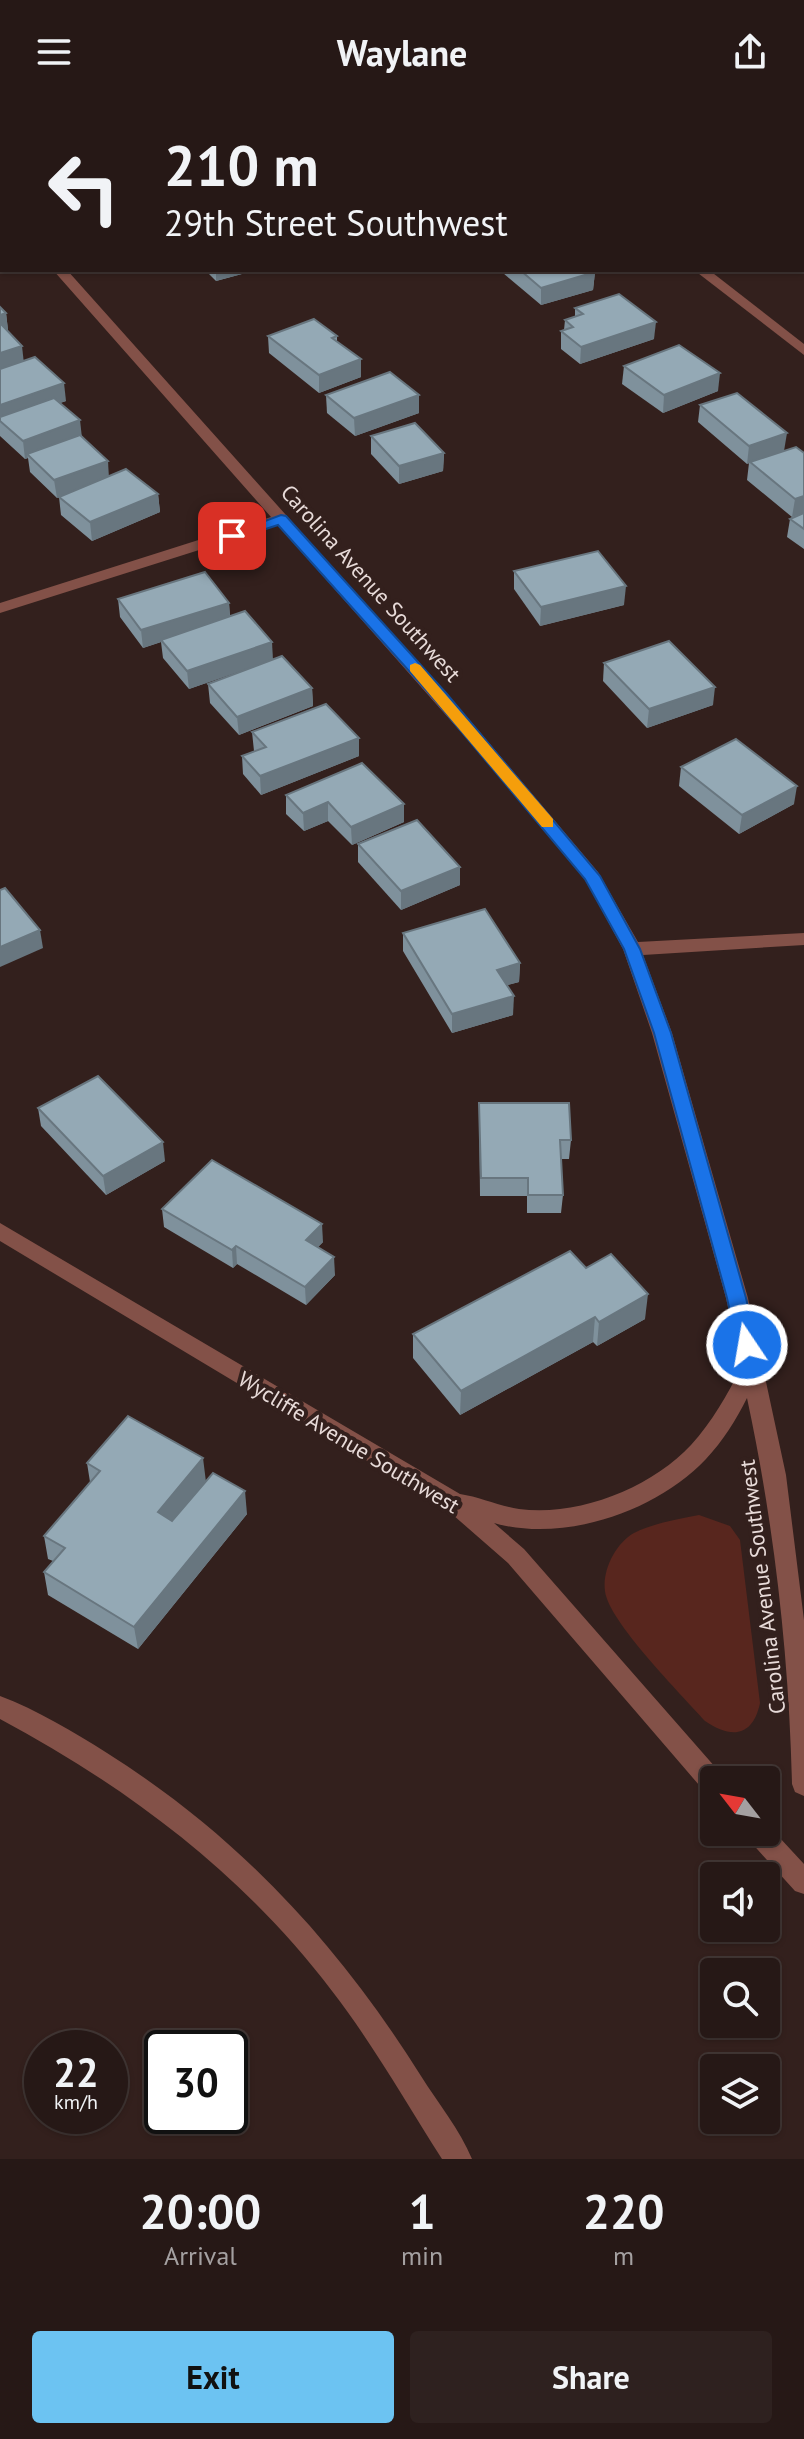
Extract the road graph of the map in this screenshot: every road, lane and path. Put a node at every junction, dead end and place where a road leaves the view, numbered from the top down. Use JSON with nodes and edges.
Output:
{"nodes":[{"id":1,"x":62,"y":272,"type":"edge"},
{"id":2,"x":704,"y":272,"type":"edge"},
{"id":3,"x":804,"y":351,"type":"edge"},
{"id":4,"x":281,"y":519,"type":"junction"},
{"id":5,"x":0,"y":608,"type":"edge"},
{"id":6,"x":804,"y":939,"type":"edge"},
{"id":7,"x":632,"y":949,"type":"junction"},
{"id":8,"x":0,"y":1231,"type":"edge"},
{"id":9,"x":752,"y":1368,"type":"junction"},
{"id":10,"x":453,"y":1501,"type":"junction"},
{"id":11,"x":0,"y":1707,"type":"edge"},
{"id":12,"x":700,"y":1768,"type":"edge"},
{"id":13,"x":804,"y":1784,"type":"edge"},
{"id":14,"x":771,"y":1846,"type":"edge"},
{"id":15,"x":804,"y":1882,"type":"edge"},
{"id":16,"x":458,"y":2159,"type":"edge"}],
"edges":[{"from":1,"to":4,"type":"street","name":"Carolina Avenue Southwest"},
{"from":2,"to":3,"type":"street"},
{"from":4,"to":5,"type":"street"},
{"from":4,"to":7,"type":"street","name":"Carolina Avenue Southwest"},
{"from":6,"to":7,"type":"street"},
{"from":7,"to":9,"type":"street","name":"Carolina Avenue Southwest"},
{"from":8,"to":10,"type":"street","name":"Wycliffe Avenue Southwest"},
{"from":9,"to":10,"type":"street"},
{"from":9,"to":13,"type":"street","name":"Carolina Avenue Southwest"},
{"from":10,"to":12,"type":"street","name":"Wycliffe Avenue Southwest"},
{"from":11,"to":16,"type":"street"},
{"from":14,"to":15,"type":"street"}]}
